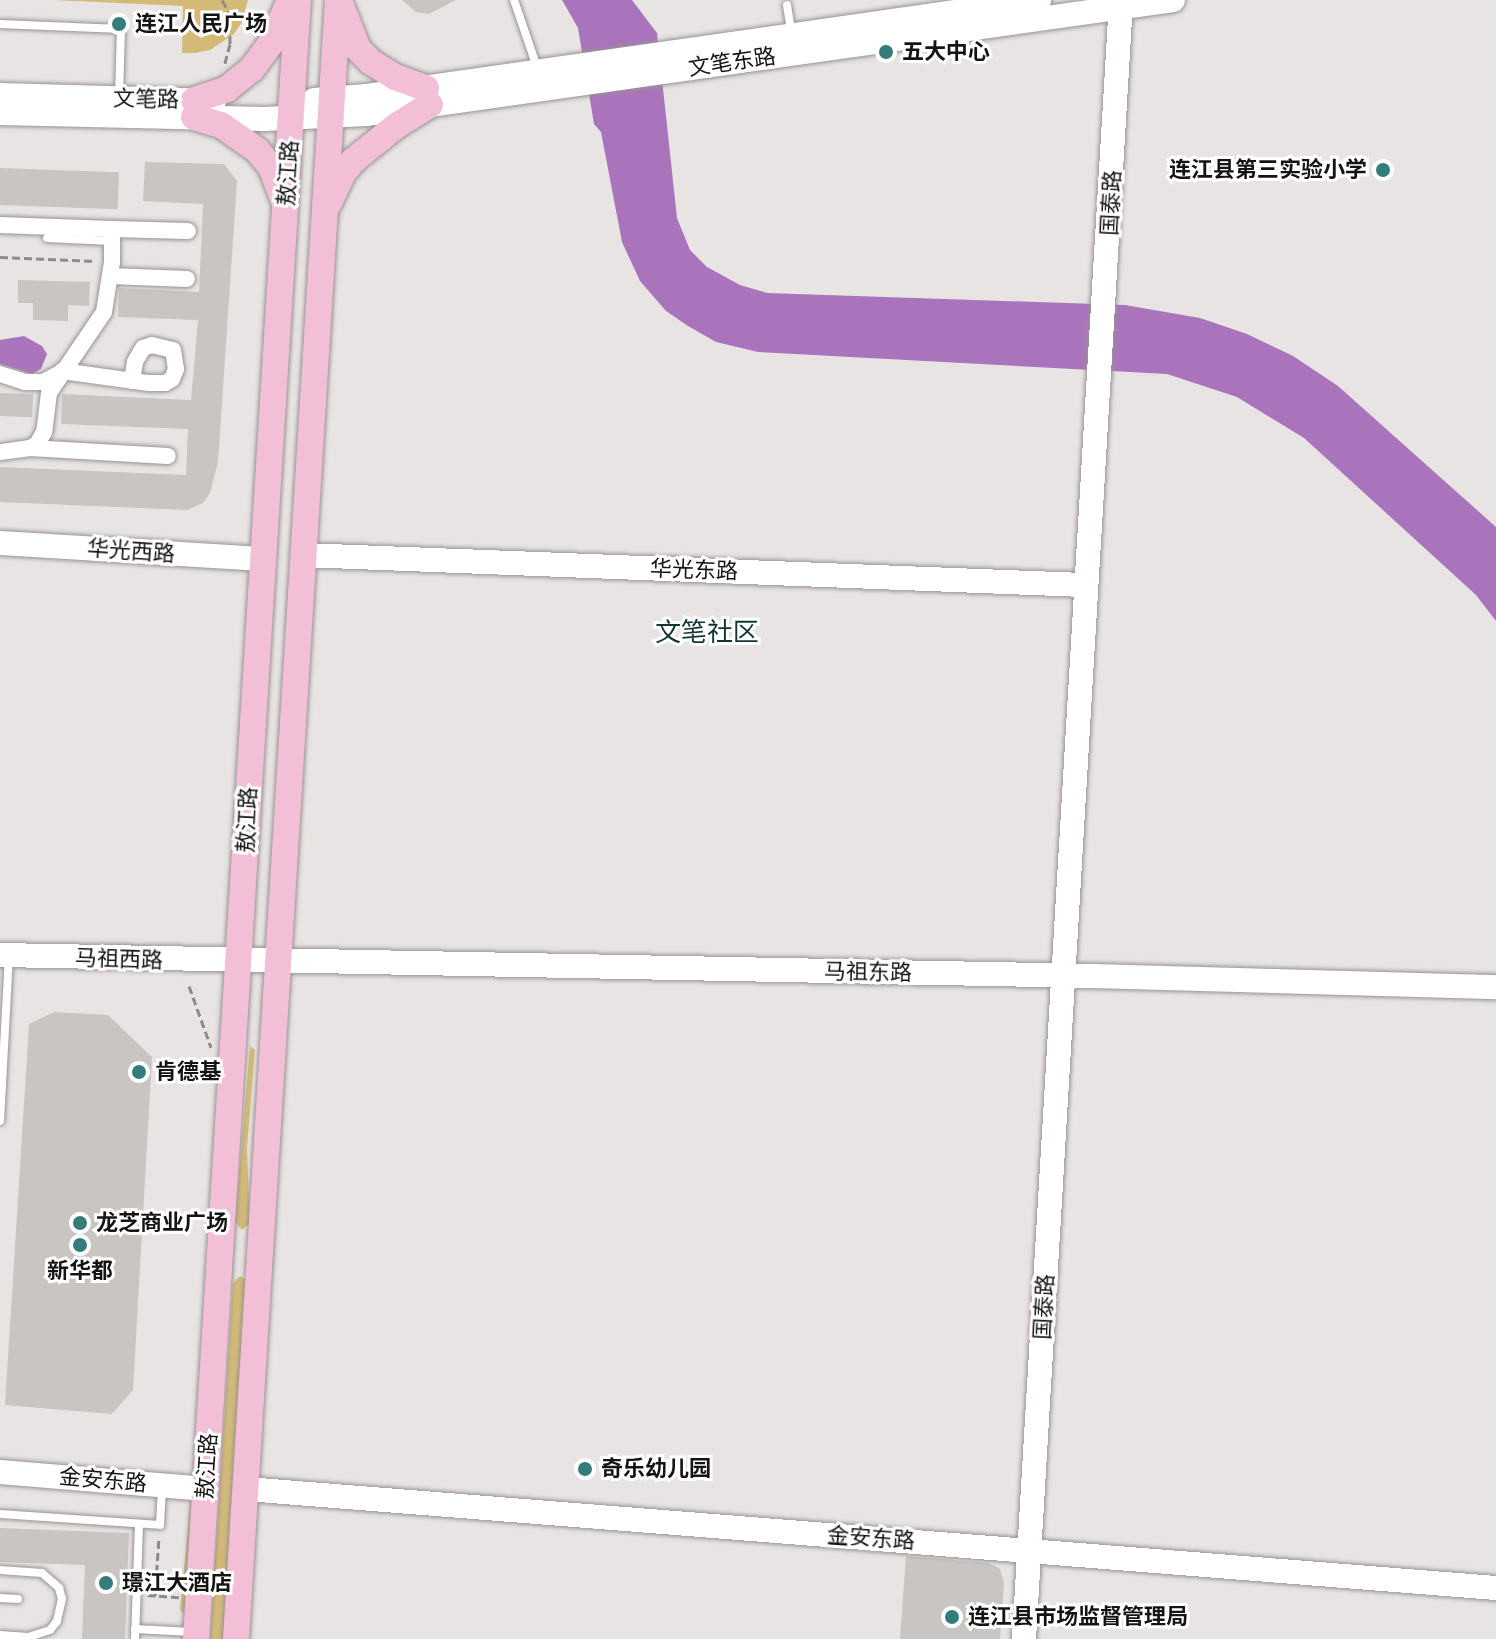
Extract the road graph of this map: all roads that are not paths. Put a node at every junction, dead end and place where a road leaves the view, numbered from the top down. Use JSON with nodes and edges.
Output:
{"nodes":[{"id":1,"x":290,"y":0,"type":"edge"},
{"id":2,"x":298,"y":0,"type":"edge"},
{"id":3,"x":340,"y":0,"type":"edge"},
{"id":4,"x":514,"y":0,"type":"edge"},
{"id":5,"x":1039,"y":0,"type":"edge"},
{"id":6,"x":1173,"y":0,"type":"edge"},
{"id":7,"x":1121,"y":4,"type":"edge"},
{"id":8,"x":787,"y":5,"type":"dead end"},
{"id":9,"x":0,"y":24,"type":"edge"},
{"id":10,"x":792,"y":36,"type":"junction"},
{"id":11,"x":663,"y":63,"type":"junction"},
{"id":12,"x":539,"y":72,"type":"junction"},
{"id":13,"x":584,"y":74,"type":"junction"},
{"id":14,"x":0,"y":95,"type":"edge"},
{"id":15,"x":428,"y":96,"type":"junction"},
{"id":16,"x":119,"y":98,"type":"junction"},
{"id":17,"x":331,"y":108,"type":"junction"},
{"id":18,"x":194,"y":109,"type":"junction"},
{"id":19,"x":291,"y":110,"type":"junction"},
{"id":20,"x":0,"y":113,"type":"edge"},
{"id":21,"x":285,"y":216,"type":"junction"},
{"id":22,"x":323,"y":222,"type":"junction"},
{"id":23,"x":0,"y":225,"type":"edge"},
{"id":24,"x":188,"y":231,"type":"dead end"},
{"id":25,"x":112,"y":235,"type":"junction"},
{"id":26,"x":47,"y":238,"type":"dead end"},
{"id":27,"x":111,"y":269,"type":"junction"},
{"id":28,"x":187,"y":279,"type":"dead end"},
{"id":29,"x":61,"y":372,"type":"junction"},
{"id":30,"x":0,"y":374,"type":"edge"},
{"id":31,"x":132,"y":381,"type":"dead end"},
{"id":32,"x":30,"y":448,"type":"junction"},
{"id":33,"x":0,"y":452,"type":"edge"},
{"id":34,"x":168,"y":456,"type":"dead end"},
{"id":35,"x":0,"y":543,"type":"edge"},
{"id":36,"x":303,"y":555,"type":"junction"},
{"id":37,"x":263,"y":559,"type":"junction"},
{"id":38,"x":1085,"y":585,"type":"junction"},
{"id":39,"x":4,"y":956,"type":"edge"},
{"id":40,"x":239,"y":961,"type":"junction"},
{"id":41,"x":276,"y":962,"type":"junction"},
{"id":42,"x":1063,"y":976,"type":"junction"},
{"id":43,"x":1496,"y":987,"type":"edge"},
{"id":44,"x":0,"y":1121,"type":"edge"},
{"id":45,"x":0,"y":1472,"type":"edge"},
{"id":46,"x":162,"y":1485,"type":"junction"},
{"id":47,"x":206,"y":1489,"type":"junction"},
{"id":48,"x":246,"y":1489,"type":"junction"},
{"id":49,"x":0,"y":1514,"type":"edge"},
{"id":50,"x":139,"y":1524,"type":"junction"},
{"id":51,"x":1030,"y":1551,"type":"junction"},
{"id":52,"x":0,"y":1570,"type":"edge"},
{"id":53,"x":1496,"y":1588,"type":"edge"},
{"id":54,"x":0,"y":1598,"type":"edge"},
{"id":55,"x":18,"y":1599,"type":"dead end"},
{"id":56,"x":135,"y":1629,"type":"junction"},
{"id":57,"x":0,"y":1635,"type":"edge"},
{"id":58,"x":196,"y":1636,"type":"edge"},
{"id":59,"x":135,"y":1639,"type":"edge"},
{"id":60,"x":236,"y":1639,"type":"edge"},
{"id":61,"x":1024,"y":1639,"type":"edge"}],
"edges":[{"from":1,"to":18,"type":"main road"},
{"from":2,"to":19,"type":"main road","name":"敖江路"},
{"from":3,"to":15,"type":"main road"},
{"from":3,"to":17,"type":"main road","name":"敖江路"},
{"from":4,"to":12,"type":"lane"},
{"from":5,"to":10,"type":"street","name":"文笔东路"},
{"from":6,"to":7,"type":"street","name":"文笔东路"},
{"from":7,"to":11,"type":"street","name":"文笔东路"},
{"from":7,"to":38,"type":"street","name":"国泰路"},
{"from":8,"to":10,"type":"lane"},
{"from":9,"to":16,"type":"lane"},
{"from":10,"to":11,"type":"street","name":"文笔东路"},
{"from":11,"to":13,"type":"street","name":"文笔东路"},
{"from":12,"to":13,"type":"street","name":"文笔东路"},
{"from":12,"to":15,"type":"street","name":"文笔东路"},
{"from":13,"to":15,"type":"street","name":"文笔东路"},
{"from":14,"to":16,"type":"street","name":"文笔路"},
{"from":15,"to":17,"type":"street","name":"文笔东路"},
{"from":15,"to":22,"type":"main road"},
{"from":16,"to":18,"type":"street","name":"文笔路"},
{"from":17,"to":19,"type":"street","name":"文笔东路"},
{"from":17,"to":22,"type":"main road","name":"敖江路"},
{"from":18,"to":19,"type":"street","name":"文笔路"},
{"from":18,"to":20,"type":"street","name":"文笔路"},
{"from":18,"to":21,"type":"main road"},
{"from":19,"to":21,"type":"main road","name":"敖江路"},
{"from":21,"to":37,"type":"main road","name":"敖江路"},
{"from":22,"to":36,"type":"main road","name":"敖江路"},
{"from":23,"to":25,"type":"street"},
{"from":24,"to":25,"type":"street"},
{"from":25,"to":26,"type":"lane"},
{"from":25,"to":27,"type":"street"},
{"from":27,"to":28,"type":"street"},
{"from":27,"to":29,"type":"street"},
{"from":29,"to":30,"type":"street"},
{"from":29,"to":31,"type":"street"},
{"from":29,"to":32,"type":"street"},
{"from":32,"to":33,"type":"street"},
{"from":32,"to":34,"type":"street"},
{"from":35,"to":37,"type":"street","name":"华光西路"},
{"from":36,"to":38,"type":"street","name":"华光东路"},
{"from":36,"to":41,"type":"main road","name":"敖江路"},
{"from":37,"to":40,"type":"main road","name":"敖江路"},
{"from":38,"to":42,"type":"street","name":"国泰路"},
{"from":39,"to":40,"type":"street","name":"马祖西路"},
{"from":39,"to":44,"type":"lane"},
{"from":40,"to":41,"type":"street","name":"马祖东路"},
{"from":40,"to":47,"type":"main road","name":"敖江路"},
{"from":41,"to":42,"type":"street","name":"马祖东路"},
{"from":41,"to":48,"type":"main road","name":"敖江路"},
{"from":42,"to":43,"type":"street","name":"马祖东路"},
{"from":42,"to":51,"type":"street","name":"国泰路"},
{"from":45,"to":46,"type":"street","name":"金安东路"},
{"from":46,"to":47,"type":"street","name":"金安东路"},
{"from":46,"to":50,"type":"lane"},
{"from":47,"to":58,"type":"main road","name":"敖江路"},
{"from":48,"to":51,"type":"street","name":"金安东路"},
{"from":48,"to":60,"type":"main road","name":"敖江路"},
{"from":49,"to":50,"type":"lane"},
{"from":50,"to":56,"type":"lane"},
{"from":51,"to":53,"type":"street","name":"金安东路"},
{"from":51,"to":61,"type":"street","name":"国泰路"},
{"from":52,"to":57,"type":"lane"},
{"from":54,"to":55,"type":"lane"},
{"from":56,"to":58,"type":"lane"},
{"from":56,"to":59,"type":"lane"}]}
